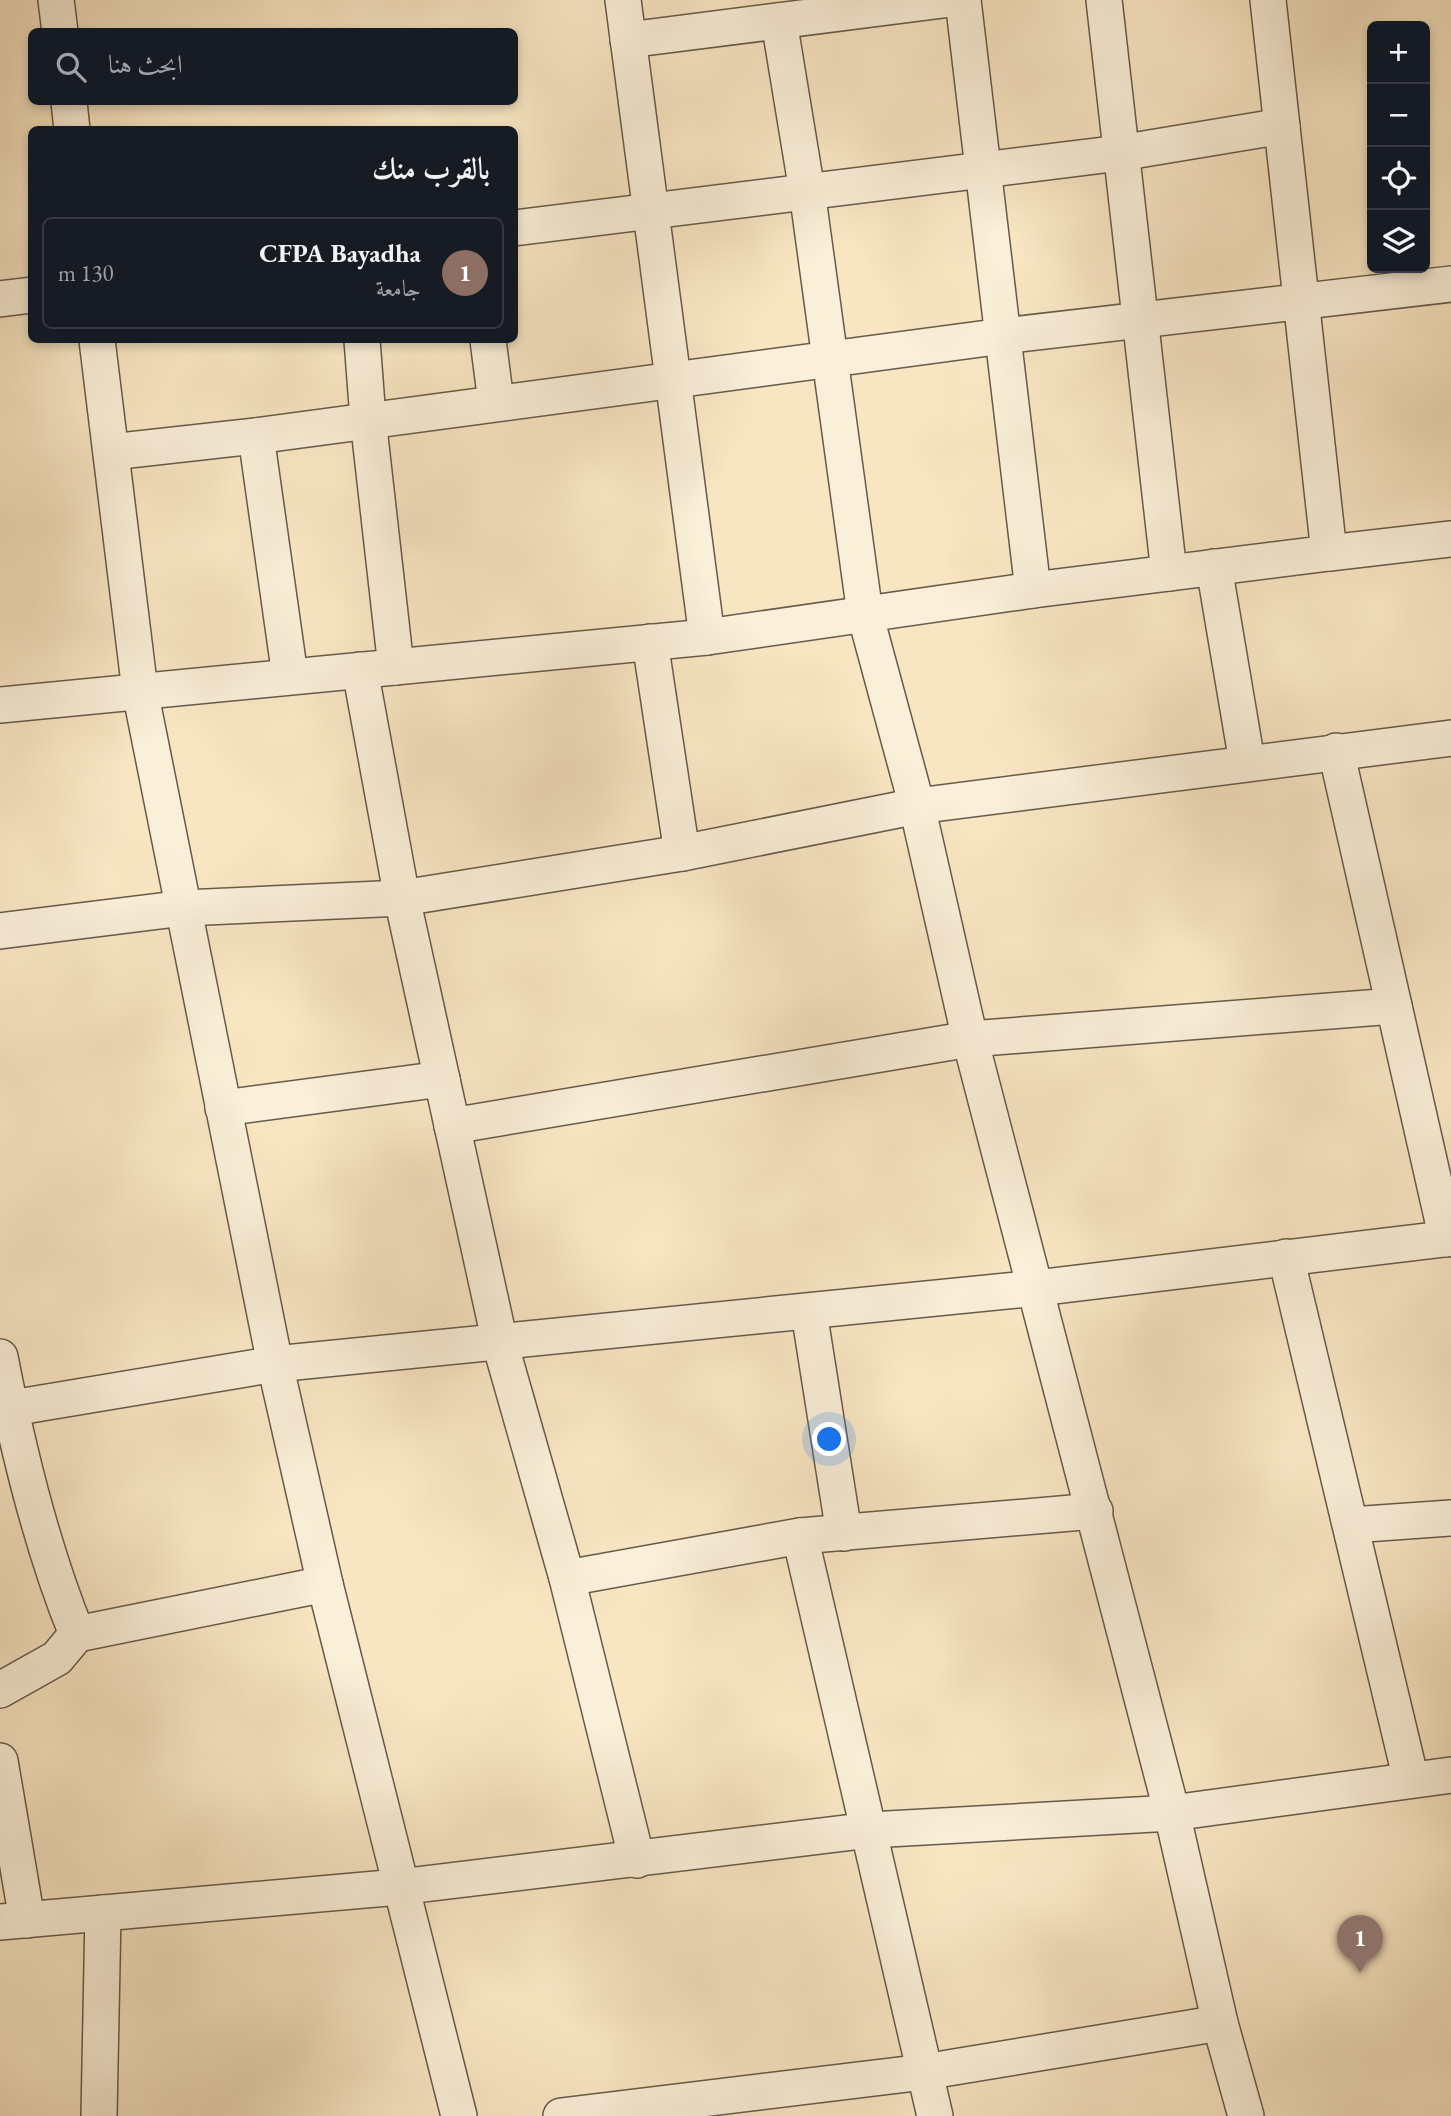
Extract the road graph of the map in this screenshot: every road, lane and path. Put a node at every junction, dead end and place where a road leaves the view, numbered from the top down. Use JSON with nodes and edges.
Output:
{"nodes":[{"id":1,"x":56,"y":0,"type":"edge"},
{"id":2,"x":623,"y":0,"type":"edge"},
{"id":3,"x":943,"y":0,"type":"edge"},
{"id":4,"x":963,"y":0,"type":"edge"},
{"id":5,"x":1104,"y":0,"type":"edge"},
{"id":6,"x":1268,"y":0,"type":"edge"},
{"id":7,"x":779,"y":21,"type":"junction"},
{"id":8,"x":60,"y":28,"type":"edge"},
{"id":9,"x":628,"y":40,"type":"junction"},
{"id":10,"x":69,"y":105,"type":"edge"},
{"id":11,"x":72,"y":126,"type":"edge"},
{"id":12,"x":1282,"y":126,"type":"junction"},
{"id":13,"x":1120,"y":153,"type":"junction"},
{"id":14,"x":983,"y":169,"type":"junction"},
{"id":15,"x":807,"y":191,"type":"junction"},
{"id":16,"x":650,"y":209,"type":"junction"},
{"id":17,"x":518,"y":227,"type":"edge"},
{"id":18,"x":1451,"y":284,"type":"edge"},
{"id":19,"x":28,"y":296,"type":"edge"},
{"id":20,"x":0,"y":299,"type":"edge"},
{"id":21,"x":1302,"y":304,"type":"junction"},
{"id":22,"x":1139,"y":322,"type":"junction"},
{"id":23,"x":1003,"y":336,"type":"junction"},
{"id":24,"x":97,"y":343,"type":"edge"},
{"id":25,"x":362,"y":343,"type":"edge"},
{"id":26,"x":488,"y":343,"type":"edge"},
{"id":27,"x":830,"y":359,"type":"junction"},
{"id":28,"x":673,"y":379,"type":"junction"},
{"id":29,"x":496,"y":402,"type":"junction"},
{"id":30,"x":368,"y":419,"type":"junction"},
{"id":31,"x":256,"y":436,"type":"junction"},
{"id":32,"x":111,"y":452,"type":"junction"},
{"id":33,"x":1451,"y":539,"type":"edge"},
{"id":34,"x":1329,"y":552,"type":"junction"},
{"id":35,"x":1214,"y":567,"type":"junction"},
{"id":36,"x":1169,"y":573,"type":"junction"},
{"id":37,"x":1033,"y":590,"type":"junction"},
{"id":38,"x":865,"y":614,"type":"junction"},
{"id":39,"x":707,"y":637,"type":"junction"},
{"id":40,"x":650,"y":642,"type":"junction"},
{"id":41,"x":396,"y":667,"type":"junction"},
{"id":42,"x":360,"y":670,"type":"junction"},
{"id":43,"x":290,"y":677,"type":"junction"},
{"id":44,"x":140,"y":691,"type":"junction"},
{"id":45,"x":0,"y":705,"type":"edge"},
{"id":46,"x":1451,"y":737,"type":"edge"},
{"id":47,"x":1336,"y":751,"type":"junction"},
{"id":48,"x":1247,"y":762,"type":"junction"},
{"id":49,"x":917,"y":806,"type":"junction"},
{"id":50,"x":682,"y":853,"type":"junction"},
{"id":51,"x":402,"y":898,"type":"junction"},
{"id":52,"x":184,"y":908,"type":"junction"},
{"id":53,"x":0,"y":932,"type":"edge"},
{"id":54,"x":1394,"y":1006,"type":"junction"},
{"id":55,"x":970,"y":1039,"type":"junction"},
{"id":56,"x":442,"y":1079,"type":"junction"},
{"id":57,"x":223,"y":1108,"type":"junction"},
{"id":58,"x":452,"y":1126,"type":"junction"},
{"id":59,"x":1449,"y":1238,"type":"edge"},
{"id":60,"x":1286,"y":1257,"type":"junction"},
{"id":61,"x":1037,"y":1288,"type":"junction"},
{"id":62,"x":809,"y":1312,"type":"junction"},
{"id":63,"x":500,"y":1343,"type":"junction"},
{"id":64,"x":0,"y":1357,"type":"edge"},
{"id":65,"x":275,"y":1364,"type":"junction"},
{"id":66,"x":5,"y":1410,"type":"edge"},
{"id":67,"x":1095,"y":1511,"type":"junction"},
{"id":68,"x":1451,"y":1518,"type":"edge"},
{"id":69,"x":1351,"y":1525,"type":"junction"},
{"id":70,"x":844,"y":1533,"type":"junction"},
{"id":71,"x":800,"y":1536,"type":"junction"},
{"id":72,"x":567,"y":1578,"type":"junction"},
{"id":73,"x":325,"y":1584,"type":"junction"},
{"id":74,"x":77,"y":1634,"type":"junction"},
{"id":75,"x":0,"y":1690,"type":"edge"},
{"id":76,"x":0,"y":1760,"type":"edge"},
{"id":77,"x":1451,"y":1775,"type":"edge"},
{"id":78,"x":1410,"y":1780,"type":"junction"},
{"id":79,"x":1172,"y":1813,"type":"junction"},
{"id":80,"x":870,"y":1830,"type":"junction"},
{"id":81,"x":637,"y":1860,"type":"junction"},
{"id":82,"x":399,"y":1887,"type":"junction"},
{"id":83,"x":103,"y":1913,"type":"junction"},
{"id":84,"x":14,"y":1921,"type":"edge"},
{"id":85,"x":1220,"y":2023,"type":"junction"},
{"id":86,"x":924,"y":2072,"type":"junction"},
{"id":87,"x":99,"y":2116,"type":"edge"},
{"id":88,"x":459,"y":2116,"type":"edge"},
{"id":89,"x":561,"y":2116,"type":"edge"},
{"id":90,"x":935,"y":2116,"type":"edge"},
{"id":91,"x":1246,"y":2116,"type":"edge"}],
"edges":[{"from":1,"to":8,"type":"street"},
{"from":2,"to":9,"type":"street"},
{"from":3,"to":7,"type":"street"},
{"from":4,"to":14,"type":"street"},
{"from":5,"to":13,"type":"street"},
{"from":6,"to":12,"type":"street"},
{"from":7,"to":9,"type":"street"},
{"from":7,"to":15,"type":"street"},
{"from":9,"to":16,"type":"street"},
{"from":10,"to":11,"type":"street"},
{"from":12,"to":13,"type":"street"},
{"from":12,"to":21,"type":"street"},
{"from":13,"to":14,"type":"street"},
{"from":13,"to":22,"type":"street"},
{"from":14,"to":15,"type":"street"},
{"from":14,"to":23,"type":"street"},
{"from":15,"to":16,"type":"street"},
{"from":15,"to":27,"type":"street"},
{"from":16,"to":17,"type":"street"},
{"from":16,"to":28,"type":"street"},
{"from":18,"to":21,"type":"street"},
{"from":19,"to":20,"type":"street"},
{"from":21,"to":22,"type":"street"},
{"from":21,"to":34,"type":"street"},
{"from":22,"to":23,"type":"street"},
{"from":22,"to":36,"type":"street"},
{"from":23,"to":27,"type":"street"},
{"from":23,"to":37,"type":"street"},
{"from":24,"to":32,"type":"street"},
{"from":25,"to":30,"type":"street"},
{"from":26,"to":29,"type":"street"},
{"from":27,"to":28,"type":"street"},
{"from":27,"to":38,"type":"street"},
{"from":28,"to":29,"type":"street"},
{"from":28,"to":39,"type":"street"},
{"from":29,"to":30,"type":"street"},
{"from":30,"to":31,"type":"street"},
{"from":30,"to":41,"type":"street"},
{"from":31,"to":32,"type":"street"},
{"from":31,"to":43,"type":"street"},
{"from":32,"to":44,"type":"street"},
{"from":33,"to":34,"type":"street"},
{"from":34,"to":35,"type":"street"},
{"from":35,"to":36,"type":"street"},
{"from":35,"to":48,"type":"street"},
{"from":36,"to":37,"type":"street"},
{"from":37,"to":38,"type":"street"},
{"from":38,"to":39,"type":"street"},
{"from":38,"to":49,"type":"street"},
{"from":39,"to":40,"type":"street"},
{"from":40,"to":41,"type":"street"},
{"from":40,"to":50,"type":"street"},
{"from":41,"to":42,"type":"street"},
{"from":42,"to":43,"type":"street"},
{"from":42,"to":51,"type":"street"},
{"from":43,"to":44,"type":"street"},
{"from":44,"to":45,"type":"street"},
{"from":44,"to":52,"type":"street"},
{"from":46,"to":47,"type":"street"},
{"from":47,"to":48,"type":"street"},
{"from":47,"to":54,"type":"street"},
{"from":48,"to":49,"type":"street"},
{"from":49,"to":50,"type":"street"},
{"from":49,"to":55,"type":"street"},
{"from":50,"to":51,"type":"street"},
{"from":51,"to":52,"type":"street"},
{"from":51,"to":56,"type":"street"},
{"from":52,"to":53,"type":"street"},
{"from":52,"to":57,"type":"street"},
{"from":54,"to":55,"type":"street"},
{"from":54,"to":59,"type":"street"},
{"from":55,"to":58,"type":"street"},
{"from":55,"to":61,"type":"street"},
{"from":56,"to":57,"type":"street"},
{"from":56,"to":58,"type":"street"},
{"from":57,"to":65,"type":"street"},
{"from":58,"to":63,"type":"street"},
{"from":59,"to":60,"type":"street"},
{"from":60,"to":61,"type":"street"},
{"from":60,"to":69,"type":"street"},
{"from":61,"to":62,"type":"street"},
{"from":61,"to":67,"type":"street"},
{"from":62,"to":63,"type":"street"},
{"from":62,"to":70,"type":"street"},
{"from":63,"to":65,"type":"street"},
{"from":63,"to":72,"type":"street"},
{"from":64,"to":66,"type":"street"},
{"from":65,"to":66,"type":"street"},
{"from":65,"to":73,"type":"street"},
{"from":66,"to":74,"type":"street"},
{"from":67,"to":70,"type":"street"},
{"from":67,"to":79,"type":"street"},
{"from":68,"to":69,"type":"street"},
{"from":69,"to":78,"type":"street"},
{"from":70,"to":71,"type":"street"},
{"from":71,"to":72,"type":"street"},
{"from":71,"to":80,"type":"street"},
{"from":72,"to":81,"type":"street"},
{"from":73,"to":74,"type":"street"},
{"from":73,"to":82,"type":"street"},
{"from":74,"to":75,"type":"street"},
{"from":76,"to":84,"type":"street"},
{"from":77,"to":78,"type":"street"},
{"from":78,"to":79,"type":"street"},
{"from":79,"to":80,"type":"street"},
{"from":79,"to":85,"type":"street"},
{"from":80,"to":81,"type":"street"},
{"from":80,"to":86,"type":"street"},
{"from":81,"to":82,"type":"street"},
{"from":82,"to":83,"type":"street"},
{"from":82,"to":88,"type":"street"},
{"from":83,"to":84,"type":"street"},
{"from":83,"to":87,"type":"street"},
{"from":85,"to":86,"type":"street"},
{"from":85,"to":91,"type":"street"},
{"from":86,"to":89,"type":"street"},
{"from":86,"to":90,"type":"street"}]}
